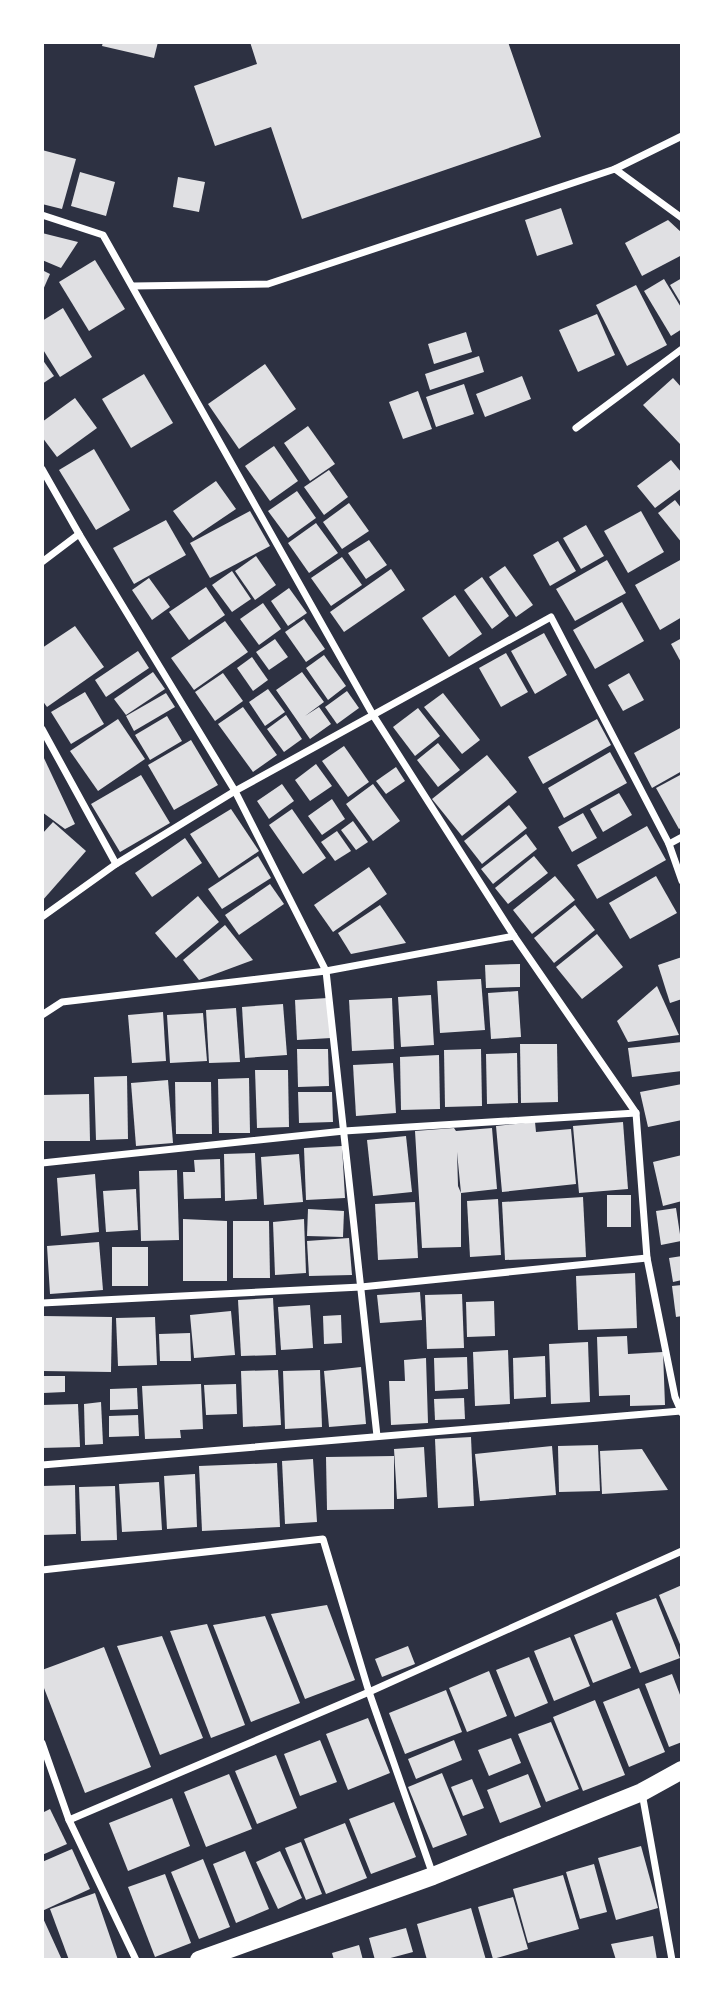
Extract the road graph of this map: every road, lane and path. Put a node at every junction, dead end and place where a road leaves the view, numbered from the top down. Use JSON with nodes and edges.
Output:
{"nodes":[{"id":1,"x":682,"y":136,"type":"edge"},
{"id":2,"x":615,"y":169,"type":"junction"},
{"id":3,"x":42,"y":215,"type":"edge"},
{"id":4,"x":682,"y":218,"type":"edge"},
{"id":5,"x":133,"y":286,"type":"junction"},
{"id":6,"x":682,"y":349,"type":"edge"},
{"id":7,"x":576,"y":428,"type":"dead end"},
{"id":8,"x":42,"y":469,"type":"edge"},
{"id":9,"x":79,"y":534,"type":"junction"},
{"id":10,"x":42,"y":562,"type":"edge"},
{"id":11,"x":373,"y":715,"type":"junction"},
{"id":12,"x":42,"y":729,"type":"edge"},
{"id":13,"x":235,"y":791,"type":"junction"},
{"id":14,"x":682,"y":836,"type":"edge"},
{"id":15,"x":669,"y":844,"type":"junction"},
{"id":16,"x":116,"y":864,"type":"junction"},
{"id":17,"x":682,"y":881,"type":"edge"},
{"id":18,"x":42,"y":916,"type":"edge"},
{"id":19,"x":514,"y":936,"type":"junction"},
{"id":20,"x":326,"y":971,"type":"junction"},
{"id":21,"x":42,"y":1015,"type":"edge"},
{"id":22,"x":636,"y":1113,"type":"junction"},
{"id":23,"x":344,"y":1131,"type":"junction"},
{"id":24,"x":42,"y":1163,"type":"edge"},
{"id":25,"x":647,"y":1258,"type":"junction"},
{"id":26,"x":361,"y":1287,"type":"junction"},
{"id":27,"x":42,"y":1303,"type":"edge"},
{"id":28,"x":679,"y":1396,"type":"edge"},
{"id":29,"x":681,"y":1412,"type":"edge"},
{"id":30,"x":377,"y":1436,"type":"junction"},
{"id":31,"x":42,"y":1465,"type":"edge"},
{"id":32,"x":682,"y":1551,"type":"edge"},
{"id":33,"x":42,"y":1570,"type":"edge"},
{"id":34,"x":369,"y":1692,"type":"junction"},
{"id":35,"x":42,"y":1744,"type":"edge"},
{"id":36,"x":682,"y":1770,"type":"edge"},
{"id":37,"x":642,"y":1792,"type":"junction"},
{"id":38,"x":69,"y":1821,"type":"junction"},
{"id":39,"x":433,"y":1875,"type":"junction"},
{"id":40,"x":136,"y":1960,"type":"edge"},
{"id":41,"x":199,"y":1960,"type":"edge"},
{"id":42,"x":672,"y":1960,"type":"edge"}],
"edges":[{"from":1,"to":2,"type":"street"},
{"from":2,"to":4,"type":"street"},
{"from":2,"to":5,"type":"street"},
{"from":3,"to":5,"type":"street"},
{"from":5,"to":11,"type":"street"},
{"from":6,"to":7,"type":"street"},
{"from":8,"to":9,"type":"street"},
{"from":9,"to":10,"type":"street"},
{"from":9,"to":13,"type":"street"},
{"from":11,"to":13,"type":"street"},
{"from":11,"to":15,"type":"street"},
{"from":11,"to":19,"type":"street"},
{"from":12,"to":16,"type":"street"},
{"from":13,"to":16,"type":"street"},
{"from":13,"to":20,"type":"street"},
{"from":14,"to":15,"type":"street"},
{"from":15,"to":17,"type":"street"},
{"from":16,"to":18,"type":"street"},
{"from":19,"to":20,"type":"street"},
{"from":19,"to":22,"type":"street"},
{"from":20,"to":21,"type":"street"},
{"from":20,"to":23,"type":"street"},
{"from":22,"to":23,"type":"street"},
{"from":22,"to":25,"type":"street"},
{"from":23,"to":24,"type":"street"},
{"from":23,"to":26,"type":"street"},
{"from":25,"to":26,"type":"street"},
{"from":25,"to":28,"type":"street"},
{"from":26,"to":27,"type":"street"},
{"from":26,"to":30,"type":"street"},
{"from":28,"to":29,"type":"street"},
{"from":29,"to":30,"type":"street"},
{"from":30,"to":31,"type":"street"},
{"from":32,"to":34,"type":"street"},
{"from":33,"to":34,"type":"street"},
{"from":34,"to":38,"type":"street"},
{"from":34,"to":39,"type":"street"},
{"from":35,"to":38,"type":"street"},
{"from":36,"to":37,"type":"main road"},
{"from":37,"to":39,"type":"main road"},
{"from":37,"to":42,"type":"street"},
{"from":38,"to":40,"type":"street"},
{"from":39,"to":41,"type":"main road"}]}
